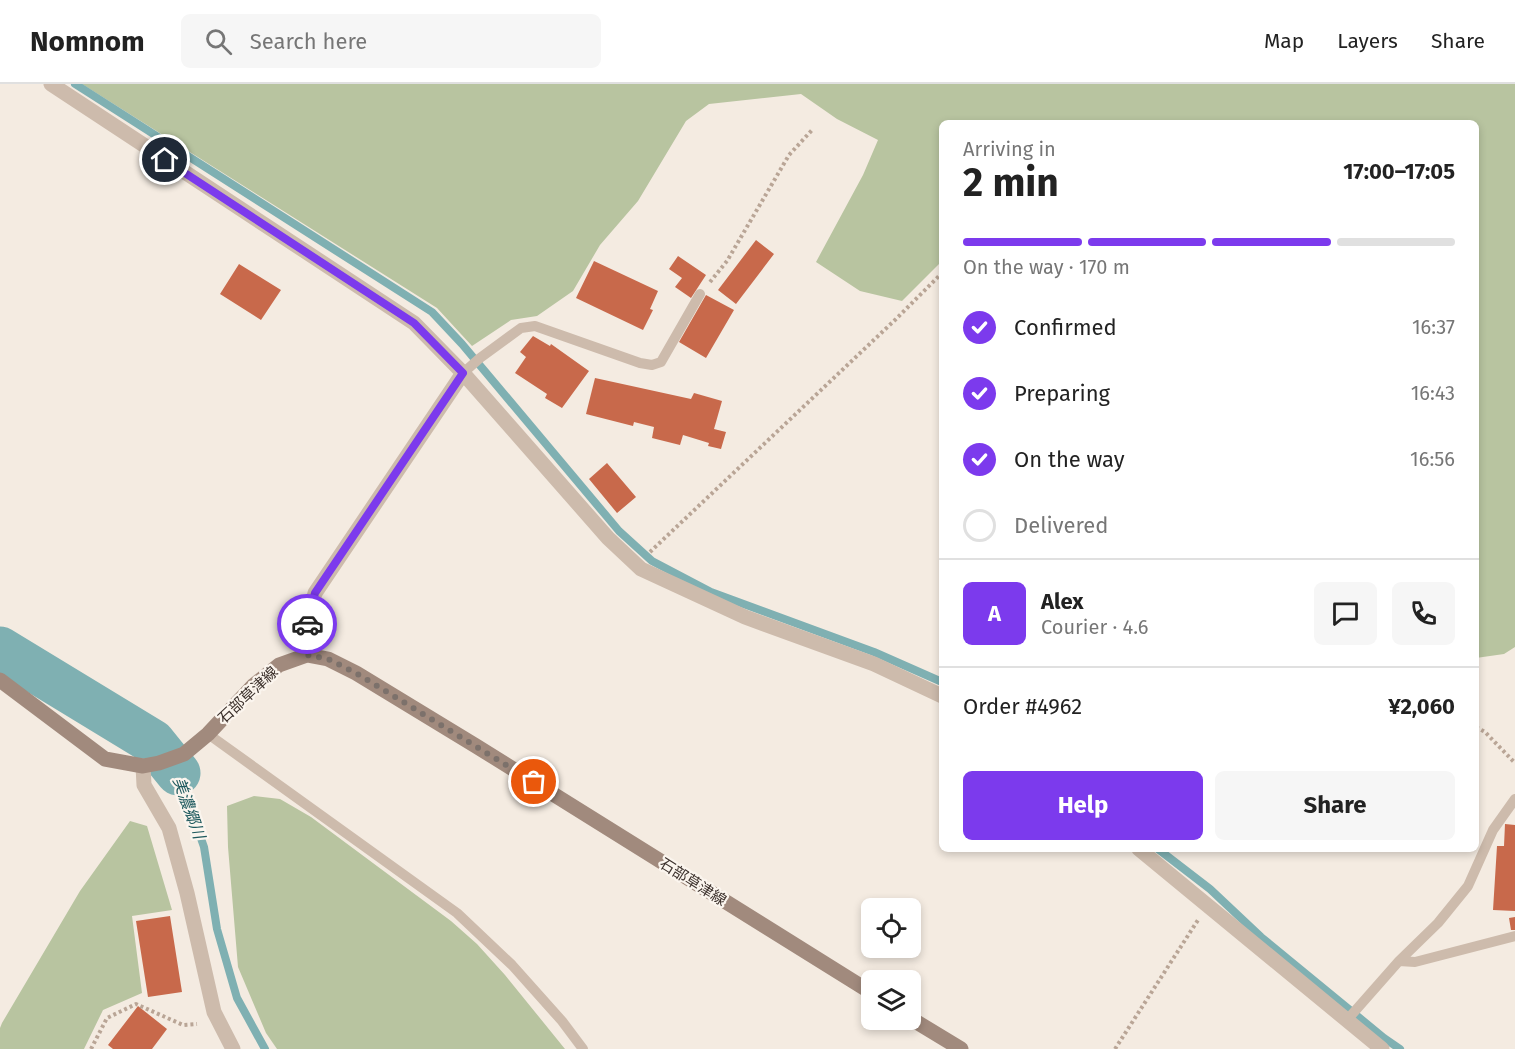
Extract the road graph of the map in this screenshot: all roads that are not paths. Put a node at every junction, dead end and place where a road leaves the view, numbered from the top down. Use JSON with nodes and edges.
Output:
{"nodes":[{"id":1,"x":51,"y":84,"type":"edge"},
{"id":2,"x":700,"y":294,"type":"road end"},
{"id":3,"x":472,"y":365,"type":"junction"},
{"id":4,"x":307,"y":655,"type":"junction"},
{"id":5,"x":0,"y":680,"type":"edge"},
{"id":6,"x":939,"y":695,"type":"edge"},
{"id":7,"x":208,"y":734,"type":"junction"},
{"id":8,"x":145,"y":766,"type":"junction"},
{"id":9,"x":1515,"y":799,"type":"edge"},
{"id":10,"x":1143,"y":852,"type":"edge"},
{"id":11,"x":1515,"y":936,"type":"edge"},
{"id":12,"x":1400,"y":962,"type":"junction"},
{"id":13,"x":861,"y":986,"type":"edge"},
{"id":14,"x":1351,"y":1016,"type":"junction"},
{"id":15,"x":921,"y":1025,"type":"edge"},
{"id":16,"x":233,"y":1049,"type":"edge"},
{"id":17,"x":583,"y":1049,"type":"edge"},
{"id":18,"x":961,"y":1049,"type":"edge"},
{"id":19,"x":1382,"y":1049,"type":"edge"}],
"edges":[{"from":1,"to":3,"type":"street"},
{"from":2,"to":3,"type":"lane"},
{"from":3,"to":4,"type":"street"},
{"from":3,"to":6,"type":"street"},
{"from":4,"to":7,"type":"main road","name":"石部草津線"},
{"from":4,"to":13,"type":"main road","name":"石部草津線"},
{"from":5,"to":8,"type":"main road","name":"石部草津線"},
{"from":7,"to":8,"type":"main road","name":"石部草津線"},
{"from":7,"to":17,"type":"lane"},
{"from":8,"to":16,"type":"street"},
{"from":9,"to":12,"type":"lane"},
{"from":10,"to":14,"type":"street"},
{"from":11,"to":12,"type":"lane"},
{"from":12,"to":14,"type":"lane"},
{"from":14,"to":19,"type":"street"},
{"from":15,"to":18,"type":"main road"}]}
